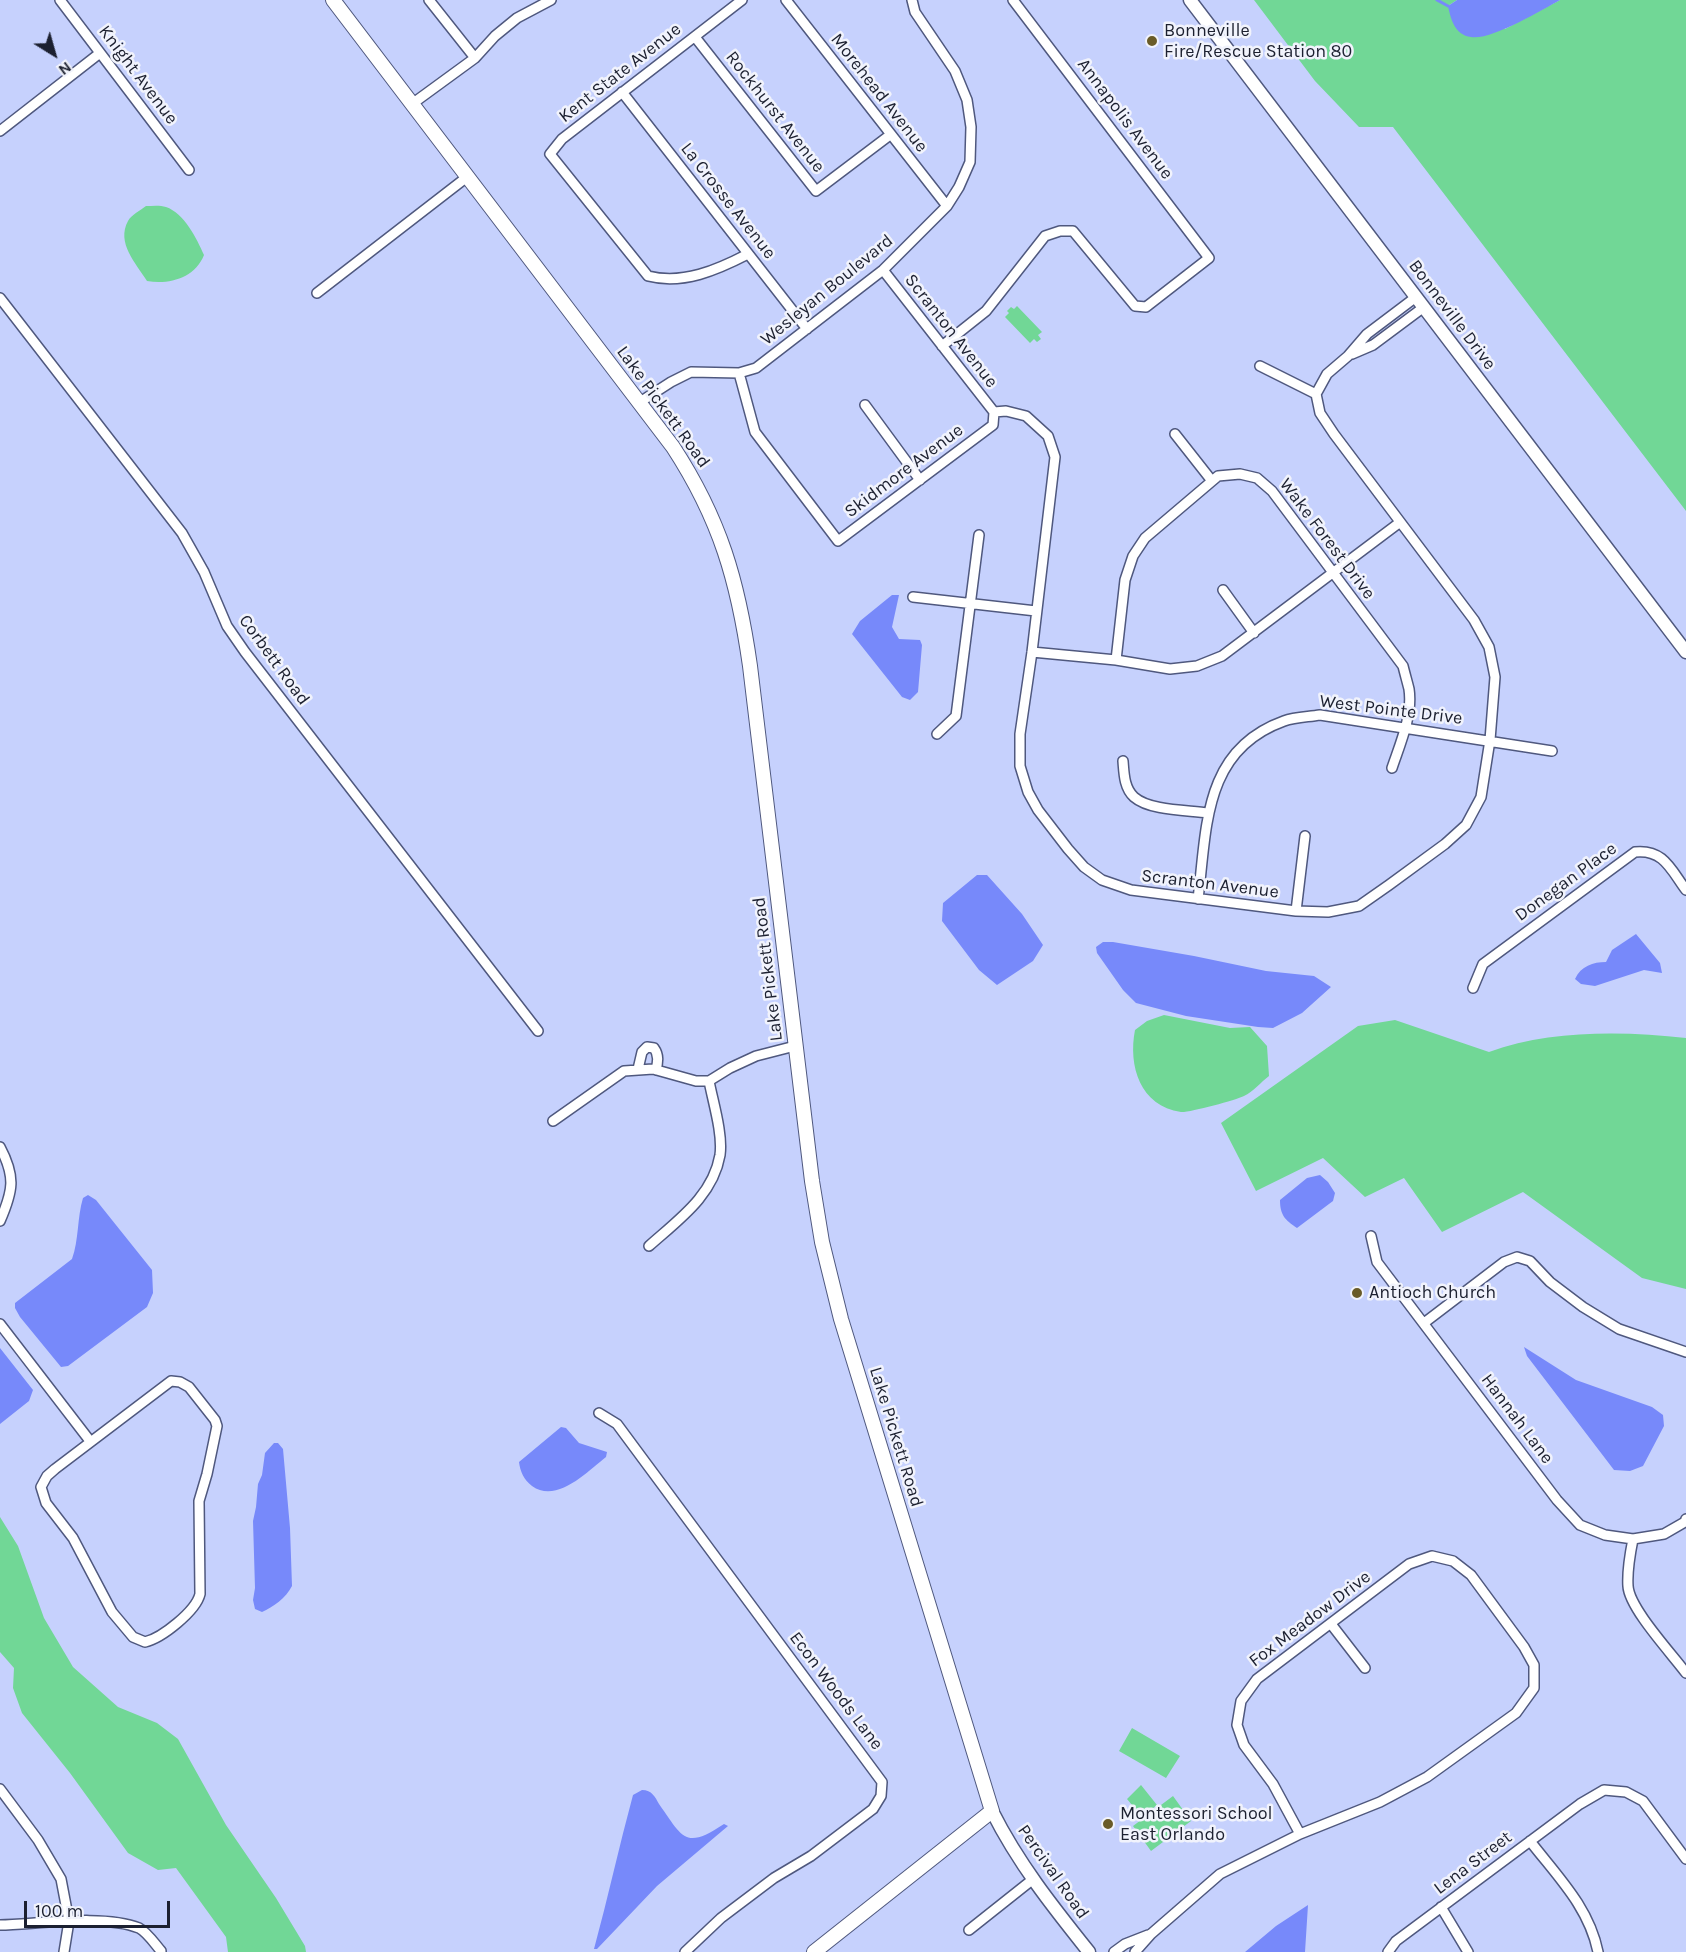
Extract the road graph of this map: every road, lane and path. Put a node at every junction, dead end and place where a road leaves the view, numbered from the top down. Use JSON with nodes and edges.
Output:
{"nodes":[{"id":1,"x":60,"y":0,"type":"edge"},
{"id":2,"x":333,"y":0,"type":"edge"},
{"id":3,"x":429,"y":0,"type":"edge"},
{"id":4,"x":551,"y":0,"type":"edge"},
{"id":5,"x":742,"y":0,"type":"edge"},
{"id":6,"x":786,"y":0,"type":"edge"},
{"id":7,"x":912,"y":0,"type":"edge"},
{"id":8,"x":1013,"y":0,"type":"edge"},
{"id":9,"x":1190,"y":0,"type":"edge"},
{"id":10,"x":695,"y":37,"type":"junction"},
{"id":11,"x":100,"y":53,"type":"junction"},
{"id":12,"x":475,"y":58,"type":"junction"},
{"id":13,"x":622,"y":92,"type":"junction"},
{"id":14,"x":412,"y":104,"type":"junction"},
{"id":15,"x":0,"y":131,"type":"edge"},
{"id":16,"x":890,"y":135,"type":"junction"},
{"id":17,"x":189,"y":170,"type":"dead end"},
{"id":18,"x":467,"y":177,"type":"junction"},
{"id":19,"x":947,"y":206,"type":"junction"},
{"id":20,"x":748,"y":254,"type":"junction"},
{"id":21,"x":883,"y":270,"type":"junction"},
{"id":22,"x":317,"y":293,"type":"dead end"},
{"id":23,"x":0,"y":298,"type":"edge"},
{"id":24,"x":1420,"y":302,"type":"junction"},
{"id":25,"x":807,"y":329,"type":"junction"},
{"id":26,"x":942,"y":346,"type":"junction"},
{"id":27,"x":1260,"y":366,"type":"dead end"},
{"id":28,"x":739,"y":373,"type":"junction"},
{"id":29,"x":1316,"y":394,"type":"junction"},
{"id":30,"x":640,"y":402,"type":"junction"},
{"id":31,"x":865,"y":405,"type":"dead end"},
{"id":32,"x":994,"y":412,"type":"junction"},
{"id":33,"x":1175,"y":434,"type":"dead end"},
{"id":34,"x":920,"y":480,"type":"junction"},
{"id":35,"x":1212,"y":481,"type":"junction"},
{"id":36,"x":1400,"y":523,"type":"junction"},
{"id":37,"x":979,"y":535,"type":"dead end"},
{"id":38,"x":1333,"y":573,"type":"junction"},
{"id":39,"x":1223,"y":590,"type":"dead end"},
{"id":40,"x":913,"y":597,"type":"dead end"},
{"id":41,"x":970,"y":603,"type":"junction"},
{"id":42,"x":1036,"y":611,"type":"junction"},
{"id":43,"x":1254,"y":633,"type":"junction"},
{"id":44,"x":1032,"y":652,"type":"junction"},
{"id":45,"x":1686,"y":652,"type":"edge"},
{"id":46,"x":1116,"y":660,"type":"junction"},
{"id":47,"x":1405,"y":728,"type":"junction"},
{"id":48,"x":937,"y":734,"type":"dead end"},
{"id":49,"x":1490,"y":740,"type":"junction"},
{"id":50,"x":1552,"y":751,"type":"dead end"},
{"id":51,"x":1123,"y":761,"type":"dead end"},
{"id":52,"x":1392,"y":768,"type":"dead end"},
{"id":53,"x":1208,"y":813,"type":"junction"},
{"id":54,"x":1305,"y":836,"type":"dead end"},
{"id":55,"x":1686,"y":890,"type":"edge"},
{"id":56,"x":1198,"y":899,"type":"junction"},
{"id":57,"x":1296,"y":911,"type":"junction"},
{"id":58,"x":1473,"y":988,"type":"dead end"},
{"id":59,"x":538,"y":1031,"type":"dead end"},
{"id":60,"x":795,"y":1046,"type":"junction"},
{"id":61,"x":638,"y":1069,"type":"junction"},
{"id":62,"x":656,"y":1070,"type":"junction"},
{"id":63,"x":709,"y":1081,"type":"junction"},
{"id":64,"x":553,"y":1121,"type":"dead end"},
{"id":65,"x":0,"y":1147,"type":"edge"},
{"id":66,"x":0,"y":1221,"type":"edge"},
{"id":67,"x":1371,"y":1236,"type":"dead end"},
{"id":68,"x":649,"y":1246,"type":"dead end"},
{"id":69,"x":1424,"y":1323,"type":"junction"},
{"id":70,"x":0,"y":1324,"type":"edge"},
{"id":71,"x":1686,"y":1352,"type":"edge"},
{"id":72,"x":599,"y":1413,"type":"dead end"},
{"id":73,"x":90,"y":1441,"type":"junction"},
{"id":74,"x":1686,"y":1519,"type":"edge"},
{"id":75,"x":1633,"y":1539,"type":"junction"},
{"id":76,"x":1331,"y":1624,"type":"junction"},
{"id":77,"x":1365,"y":1668,"type":"dead end"},
{"id":78,"x":1686,"y":1673,"type":"edge"},
{"id":79,"x":0,"y":1788,"type":"edge"},
{"id":80,"x":992,"y":1811,"type":"junction"},
{"id":81,"x":1300,"y":1834,"type":"junction"},
{"id":82,"x":1530,"y":1841,"type":"junction"},
{"id":83,"x":1686,"y":1859,"type":"edge"},
{"id":84,"x":1032,"y":1880,"type":"junction"},
{"id":85,"x":1441,"y":1907,"type":"junction"},
{"id":86,"x":69,"y":1921,"type":"junction"},
{"id":87,"x":0,"y":1925,"type":"edge"},
{"id":88,"x":969,"y":1930,"type":"dead end"},
{"id":89,"x":1151,"y":1934,"type":"junction"},
{"id":90,"x":161,"y":1951,"type":"edge"},
{"id":91,"x":64,"y":1952,"type":"edge"},
{"id":92,"x":685,"y":1952,"type":"edge"},
{"id":93,"x":814,"y":1952,"type":"edge"},
{"id":94,"x":1089,"y":1952,"type":"edge"},
{"id":95,"x":1114,"y":1952,"type":"edge"},
{"id":96,"x":1135,"y":1952,"type":"edge"},
{"id":97,"x":1388,"y":1952,"type":"edge"},
{"id":98,"x":1468,"y":1952,"type":"edge"},
{"id":99,"x":1598,"y":1952,"type":"edge"}],
"edges":[{"from":1,"to":11,"type":"street","name":"Knight Avenue"},
{"from":2,"to":14,"type":"main road","name":"Lake Pickett Road"},
{"from":3,"to":12,"type":"street"},
{"from":4,"to":12,"type":"street"},
{"from":5,"to":10,"type":"street","name":"Kent State Avenue"},
{"from":6,"to":16,"type":"street","name":"Morehead Avenue"},
{"from":7,"to":19,"type":"street","name":"Wesleyan Boulevard"},
{"from":8,"to":26,"type":"street","name":"Annapolis Avenue"},
{"from":9,"to":24,"type":"street","name":"Bonneville Drive"},
{"from":10,"to":13,"type":"street","name":"Kent State Avenue"},
{"from":10,"to":16,"type":"street","name":"Rockhurst Avenue"},
{"from":11,"to":15,"type":"street"},
{"from":11,"to":17,"type":"street","name":"Knight Avenue"},
{"from":12,"to":14,"type":"street"},
{"from":13,"to":20,"type":"street","name":"La Crosse Avenue"},
{"from":13,"to":20,"type":"street","name":"Kent State Avenue"},
{"from":14,"to":18,"type":"main road","name":"Lake Pickett Road"},
{"from":16,"to":19,"type":"street","name":"Morehead Avenue"},
{"from":18,"to":22,"type":"street"},
{"from":18,"to":30,"type":"main road","name":"Lake Pickett Road"},
{"from":19,"to":21,"type":"street","name":"Wesleyan Boulevard"},
{"from":20,"to":25,"type":"street","name":"La Crosse Avenue"},
{"from":21,"to":25,"type":"street","name":"Wesleyan Boulevard"},
{"from":21,"to":26,"type":"street","name":"Scranton Avenue"},
{"from":23,"to":59,"type":"street","name":"Corbett Road"},
{"from":24,"to":29,"type":"street"},
{"from":24,"to":45,"type":"street","name":"Bonneville Drive"},
{"from":25,"to":28,"type":"street","name":"Wesleyan Boulevard"},
{"from":26,"to":32,"type":"street","name":"Scranton Avenue"},
{"from":27,"to":29,"type":"street"},
{"from":28,"to":30,"type":"street","name":"Wesleyan Boulevard"},
{"from":28,"to":34,"type":"street","name":"Skidmore Avenue"},
{"from":29,"to":36,"type":"street","name":"Scranton Avenue"},
{"from":30,"to":60,"type":"main road","name":"Lake Pickett Road"},
{"from":31,"to":34,"type":"street"},
{"from":32,"to":34,"type":"street","name":"Skidmore Avenue"},
{"from":32,"to":42,"type":"street","name":"Scranton Avenue"},
{"from":33,"to":35,"type":"street"},
{"from":35,"to":38,"type":"street","name":"Wake Forest Drive"},
{"from":35,"to":46,"type":"street","name":"Wake Forest Drive"},
{"from":36,"to":38,"type":"street"},
{"from":36,"to":49,"type":"street","name":"Scranton Avenue"},
{"from":37,"to":41,"type":"street"},
{"from":38,"to":43,"type":"street"},
{"from":38,"to":47,"type":"street","name":"Wake Forest Drive"},
{"from":39,"to":43,"type":"street"},
{"from":40,"to":41,"type":"street"},
{"from":41,"to":42,"type":"street"},
{"from":41,"to":48,"type":"street"},
{"from":42,"to":44,"type":"street","name":"Scranton Avenue"},
{"from":43,"to":46,"type":"street"},
{"from":44,"to":46,"type":"street"},
{"from":44,"to":56,"type":"street","name":"Scranton Avenue"},
{"from":47,"to":49,"type":"street","name":"West Pointe Drive"},
{"from":47,"to":52,"type":"street","name":"Wake Forest Drive"},
{"from":47,"to":53,"type":"street","name":"West Pointe Drive"},
{"from":49,"to":50,"type":"street","name":"West Pointe Drive"},
{"from":49,"to":57,"type":"street","name":"Scranton Avenue"},
{"from":51,"to":53,"type":"street"},
{"from":53,"to":56,"type":"street","name":"West Pointe Drive"},
{"from":54,"to":57,"type":"street"},
{"from":55,"to":58,"type":"street","name":"Donegan Place"},
{"from":56,"to":57,"type":"street","name":"Scranton Avenue"},
{"from":60,"to":63,"type":"street"},
{"from":60,"to":80,"type":"main road","name":"Lake Pickett Road"},
{"from":61,"to":62,"type":"street"},
{"from":61,"to":62,"type":"street"},
{"from":61,"to":64,"type":"street"},
{"from":62,"to":63,"type":"street"},
{"from":63,"to":68,"type":"street"},
{"from":65,"to":66,"type":"street"},
{"from":67,"to":69,"type":"street","name":"Hannah Lane"},
{"from":69,"to":71,"type":"street"},
{"from":69,"to":75,"type":"street","name":"Hannah Lane"},
{"from":70,"to":73,"type":"street"},
{"from":72,"to":92,"type":"street","name":"Econ Woods Lane"},
{"from":73,"to":73,"type":"street"},
{"from":74,"to":75,"type":"street","name":"Hannah Lane"},
{"from":75,"to":78,"type":"street"},
{"from":76,"to":77,"type":"street"},
{"from":76,"to":81,"type":"street","name":"Fox Meadow Drive"},
{"from":76,"to":81,"type":"street","name":"Fox Meadow Drive"},
{"from":79,"to":86,"type":"street"},
{"from":80,"to":84,"type":"street","name":"Percival Road"},
{"from":80,"to":93,"type":"main road"},
{"from":81,"to":89,"type":"street"},
{"from":82,"to":83,"type":"street","name":"Lena Street"},
{"from":82,"to":85,"type":"street","name":"Lena Street"},
{"from":82,"to":99,"type":"street"},
{"from":84,"to":88,"type":"street"},
{"from":84,"to":94,"type":"street","name":"Percival Road"},
{"from":85,"to":97,"type":"street","name":"Lena Street"},
{"from":85,"to":98,"type":"street"},
{"from":86,"to":87,"type":"street"},
{"from":86,"to":90,"type":"street"},
{"from":86,"to":91,"type":"street"},
{"from":89,"to":95,"type":"street"},
{"from":89,"to":96,"type":"street"}]}
